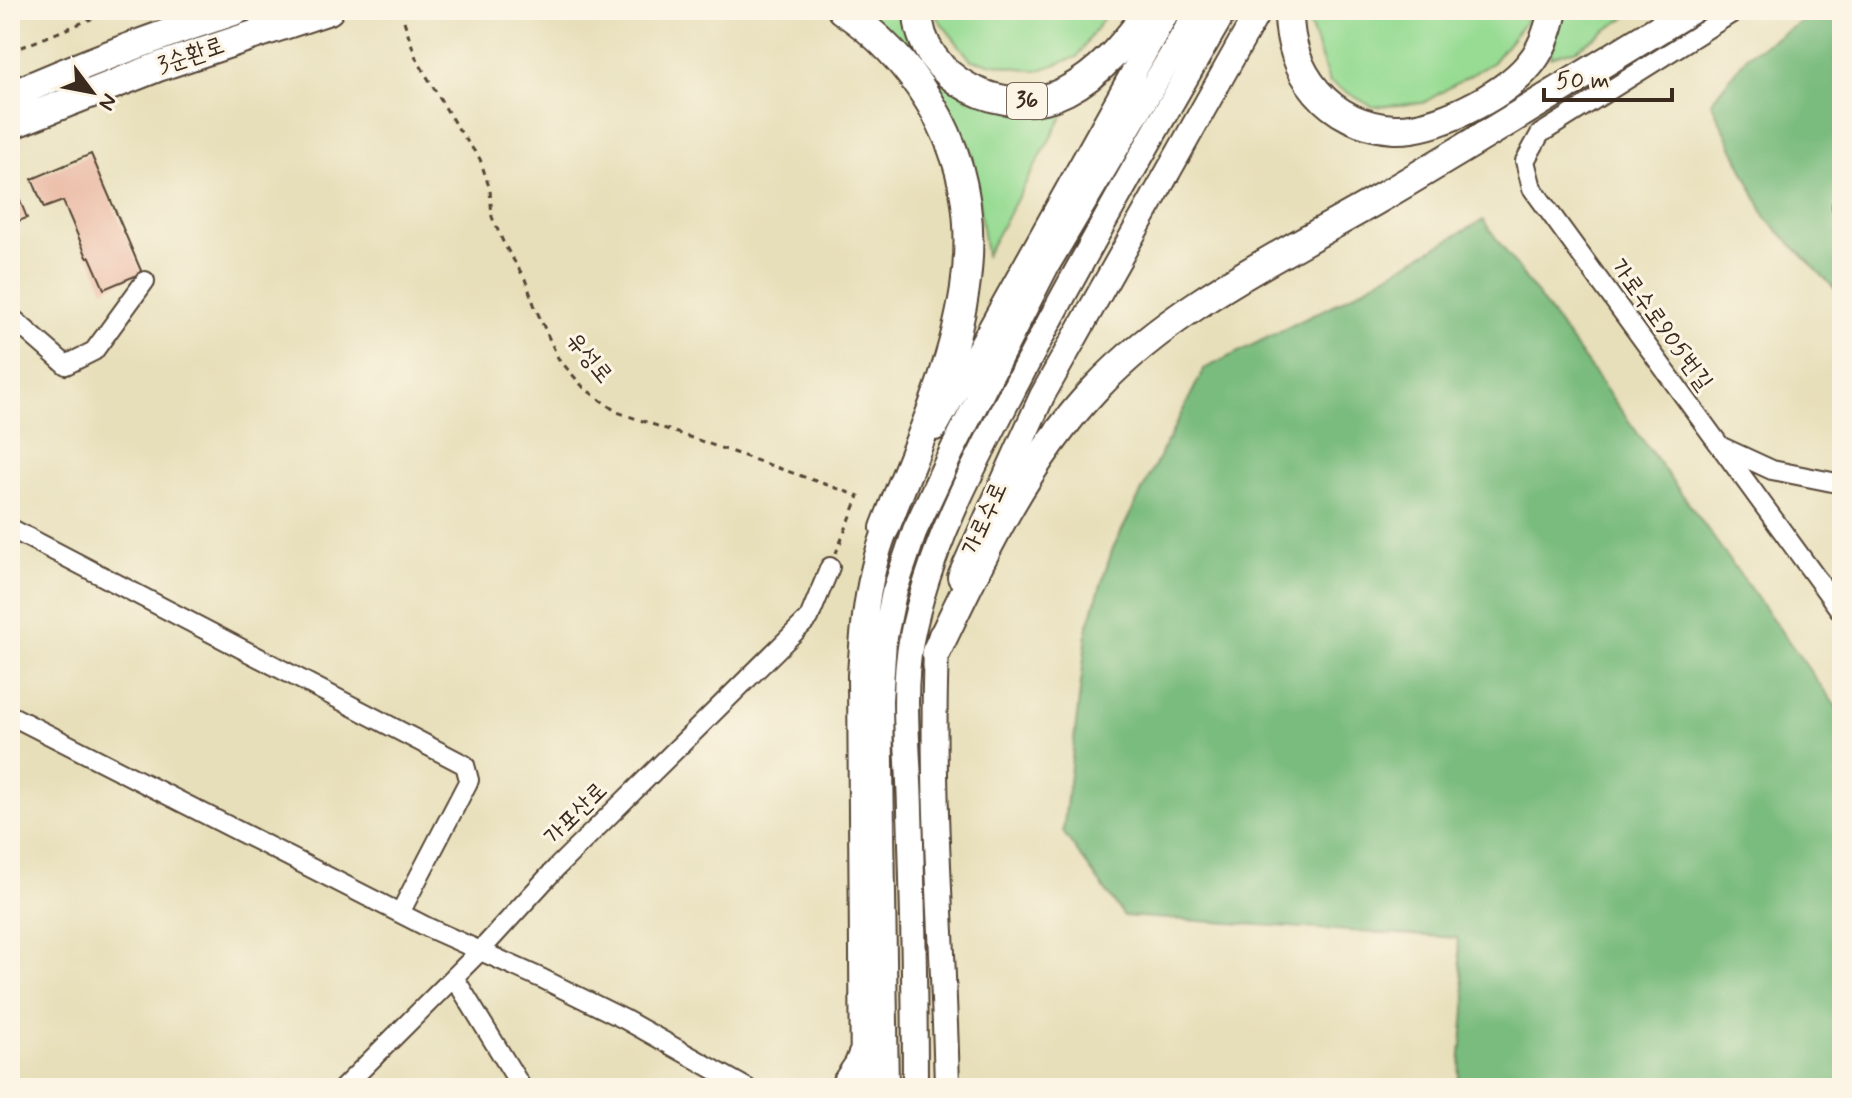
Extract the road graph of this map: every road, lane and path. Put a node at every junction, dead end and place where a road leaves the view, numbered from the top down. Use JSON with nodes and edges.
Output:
{"nodes":[{"id":1,"x":113,"y":10,"type":"edge"},
{"id":2,"x":237,"y":10,"type":"edge"},
{"id":3,"x":329,"y":10,"type":"edge"},
{"id":4,"x":842,"y":10,"type":"edge"},
{"id":5,"x":918,"y":10,"type":"edge"},
{"id":6,"x":1150,"y":10,"type":"edge"},
{"id":7,"x":1168,"y":10,"type":"edge"},
{"id":8,"x":1198,"y":10,"type":"edge"},
{"id":9,"x":1225,"y":10,"type":"edge"},
{"id":10,"x":1259,"y":10,"type":"edge"},
{"id":11,"x":1289,"y":10,"type":"edge"},
{"id":12,"x":1553,"y":10,"type":"edge"},
{"id":13,"x":1690,"y":10,"type":"edge"},
{"id":14,"x":1737,"y":10,"type":"edge"},
{"id":15,"x":404,"y":21,"type":"dead end"},
{"id":16,"x":10,"y":52,"type":"edge"},
{"id":17,"x":10,"y":96,"type":"edge"},
{"id":18,"x":10,"y":125,"type":"edge"},
{"id":19,"x":145,"y":281,"type":"dead end"},
{"id":20,"x":10,"y":316,"type":"edge"},
{"id":21,"x":1719,"y":446,"type":"junction"},
{"id":22,"x":1842,"y":484,"type":"edge"},
{"id":23,"x":10,"y":528,"type":"edge"},
{"id":24,"x":885,"y":528,"type":"junction"},
{"id":25,"x":830,"y":567,"type":"joint"},
{"id":26,"x":1842,"y":613,"type":"edge"},
{"id":27,"x":936,"y":652,"type":"junction"},
{"id":28,"x":10,"y":715,"type":"edge"},
{"id":29,"x":907,"y":751,"type":"junction"},
{"id":30,"x":937,"y":826,"type":"junction"},
{"id":31,"x":881,"y":877,"type":"junction"},
{"id":32,"x":400,"y":913,"type":"junction"},
{"id":33,"x":480,"y":951,"type":"junction"},
{"id":34,"x":454,"y":977,"type":"junction"},
{"id":35,"x":863,"y":1047,"type":"junction"},
{"id":36,"x":343,"y":1088,"type":"edge"},
{"id":37,"x":522,"y":1088,"type":"edge"},
{"id":38,"x":747,"y":1088,"type":"edge"},
{"id":39,"x":841,"y":1088,"type":"edge"},
{"id":40,"x":863,"y":1088,"type":"edge"},
{"id":41,"x":886,"y":1088,"type":"edge"},
{"id":42,"x":915,"y":1088,"type":"edge"},
{"id":43,"x":947,"y":1088,"type":"edge"}],
"edges":[{"from":1,"to":16,"type":"path"},
{"from":2,"to":17,"type":"highway","name":"3순환로"},
{"from":3,"to":18,"type":"highway","name":"3순환로"},
{"from":4,"to":24,"type":"highway"},
{"from":5,"to":6,"type":"highway","number":"36"},
{"from":7,"to":24,"type":"main road"},
{"from":8,"to":31,"type":"main road"},
{"from":9,"to":29,"type":"main road","name":"가로수로"},
{"from":10,"to":27,"type":"main road","name":"가로수로"},
{"from":11,"to":12,"type":"highway"},
{"from":13,"to":27,"type":"highway"},
{"from":14,"to":21,"type":"street","name":"가로수로905번길"},
{"from":15,"to":25,"type":"path","name":"유성로"},
{"from":19,"to":20,"type":"street"},
{"from":21,"to":22,"type":"street"},
{"from":21,"to":26,"type":"street","name":"가로수로905번길"},
{"from":23,"to":32,"type":"street"},
{"from":24,"to":35,"type":"main road"},
{"from":25,"to":33,"type":"street","name":"가포산로"},
{"from":27,"to":29,"type":"main road"},
{"from":27,"to":30,"type":"main road","name":"가로수로"},
{"from":28,"to":32,"type":"street"},
{"from":29,"to":30,"type":"main road"},
{"from":29,"to":42,"type":"main road","name":"가로수로"},
{"from":30,"to":43,"type":"main road","name":"가로수로"},
{"from":31,"to":35,"type":"main road"},
{"from":31,"to":41,"type":"main road"},
{"from":32,"to":33,"type":"street"},
{"from":33,"to":34,"type":"street","name":"가포산로"},
{"from":33,"to":38,"type":"street"},
{"from":34,"to":36,"type":"street","name":"가포산로"},
{"from":34,"to":37,"type":"street"},
{"from":35,"to":39,"type":"main road"},
{"from":35,"to":40,"type":"main road"}]}
